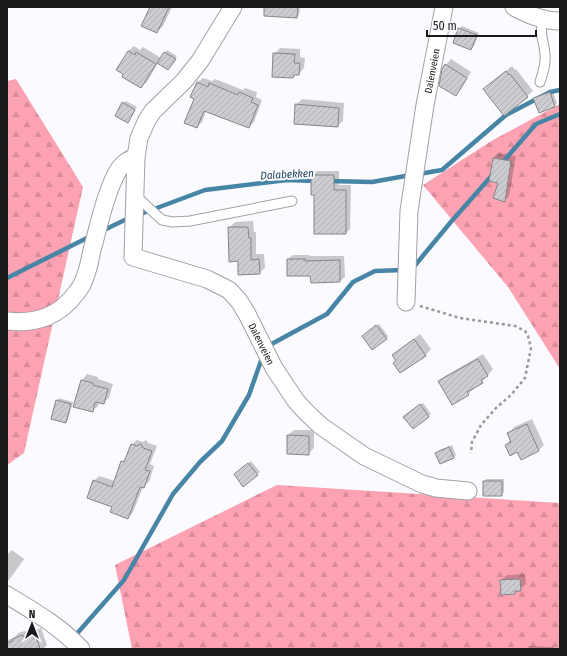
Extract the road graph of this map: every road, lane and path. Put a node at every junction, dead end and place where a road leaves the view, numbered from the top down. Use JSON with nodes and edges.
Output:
{"nodes":[{"id":1,"x":233,"y":7,"type":"edge"},
{"id":2,"x":444,"y":7,"type":"edge"},
{"id":3,"x":514,"y":7,"type":"edge"},
{"id":4,"x":543,"y":20,"type":"junction"},
{"id":5,"x":560,"y":21,"type":"edge"},
{"id":6,"x":540,"y":82,"type":"dead end"},
{"id":7,"x":136,"y":157,"type":"junction"},
{"id":8,"x":135,"y":196,"type":"junction"},
{"id":9,"x":292,"y":201,"type":"dead end"},
{"id":10,"x":406,"y":302,"type":"joint"},
{"id":11,"x":7,"y":321,"type":"edge"},
{"id":12,"x":471,"y":453,"type":"dead end"},
{"id":13,"x":468,"y":491,"type":"dead end"},
{"id":14,"x":7,"y":595,"type":"edge"},
{"id":15,"x":81,"y":649,"type":"edge"}],
"edges":[{"from":1,"to":7,"type":"street","name":"Dalenveien"},
{"from":2,"to":10,"type":"street","name":"Dalenveien"},
{"from":3,"to":4,"type":"street"},
{"from":4,"to":5,"type":"street"},
{"from":4,"to":6,"type":"lane"},
{"from":7,"to":8,"type":"street","name":"Dalenveien"},
{"from":7,"to":11,"type":"street"},
{"from":8,"to":9,"type":"lane"},
{"from":8,"to":13,"type":"street","name":"Dalenveien"},
{"from":10,"to":12,"type":"path"},
{"from":14,"to":15,"type":"street"}]}
